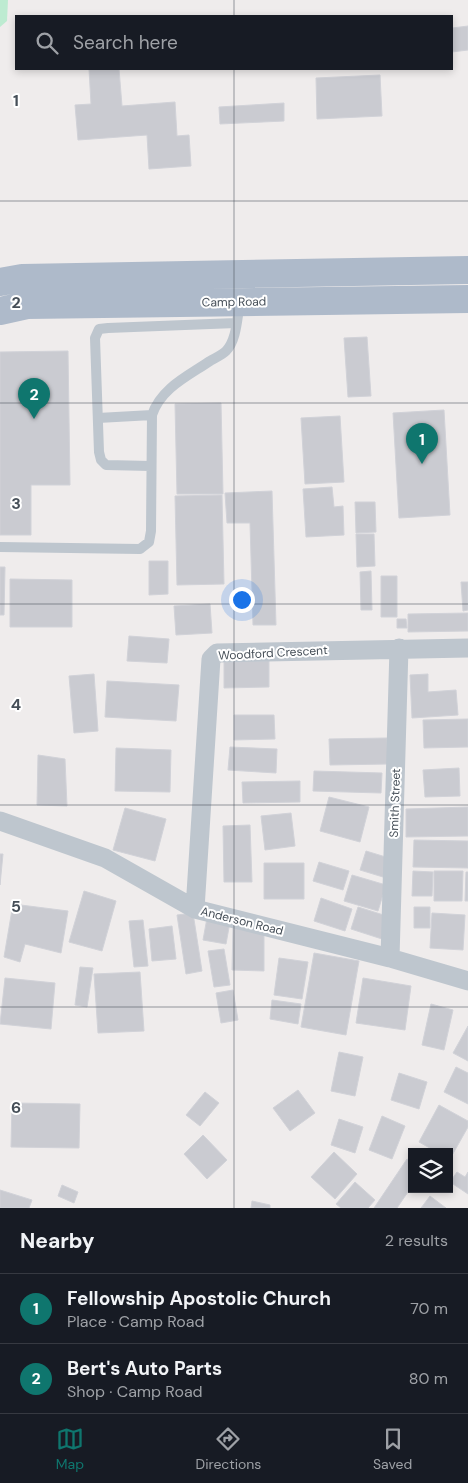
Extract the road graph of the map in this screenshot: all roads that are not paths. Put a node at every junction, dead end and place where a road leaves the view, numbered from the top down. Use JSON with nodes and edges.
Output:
{"nodes":[{"id":1,"x":468,"y":270,"type":"edge"},
{"id":2,"x":354,"y":272,"type":"junction"},
{"id":3,"x":0,"y":282,"type":"edge"},
{"id":4,"x":468,"y":299,"type":"edge"},
{"id":5,"x":354,"y":300,"type":"junction"},
{"id":6,"x":0,"y":311,"type":"edge"},
{"id":7,"x":238,"y":313,"type":"junction"},
{"id":8,"x":152,"y":415,"type":"junction"},
{"id":9,"x":98,"y":418,"type":"junction"},
{"id":10,"x":151,"y":466,"type":"junction"},
{"id":11,"x":0,"y":547,"type":"edge"},
{"id":12,"x":399,"y":648,"type":"junction"},
{"id":13,"x":468,"y":648,"type":"edge"},
{"id":14,"x":0,"y":821,"type":"edge"},
{"id":15,"x":196,"y":909,"type":"junction"},
{"id":16,"x":390,"y":958,"type":"junction"},
{"id":17,"x":468,"y":981,"type":"edge"}],
"edges":[{"from":1,"to":2,"type":"main road"},
{"from":2,"to":3,"type":"main road"},
{"from":2,"to":5,"type":"main road"},
{"from":4,"to":5,"type":"main road","name":"Camp Road"},
{"from":5,"to":7,"type":"main road","name":"Camp Road"},
{"from":6,"to":7,"type":"main road","name":"Camp Road"},
{"from":7,"to":8,"type":"lane"},
{"from":7,"to":9,"type":"lane"},
{"from":8,"to":9,"type":"lane"},
{"from":8,"to":10,"type":"lane"},
{"from":9,"to":10,"type":"lane"},
{"from":10,"to":11,"type":"lane"},
{"from":12,"to":13,"type":"street","name":"Woodford Crescent"},
{"from":12,"to":15,"type":"street","name":"Woodford Crescent"},
{"from":12,"to":16,"type":"street","name":"Smith Street"},
{"from":14,"to":15,"type":"street","name":"Anderson Road"},
{"from":15,"to":16,"type":"street","name":"Anderson Road"},
{"from":16,"to":17,"type":"street","name":"Anderson Road"}]}
